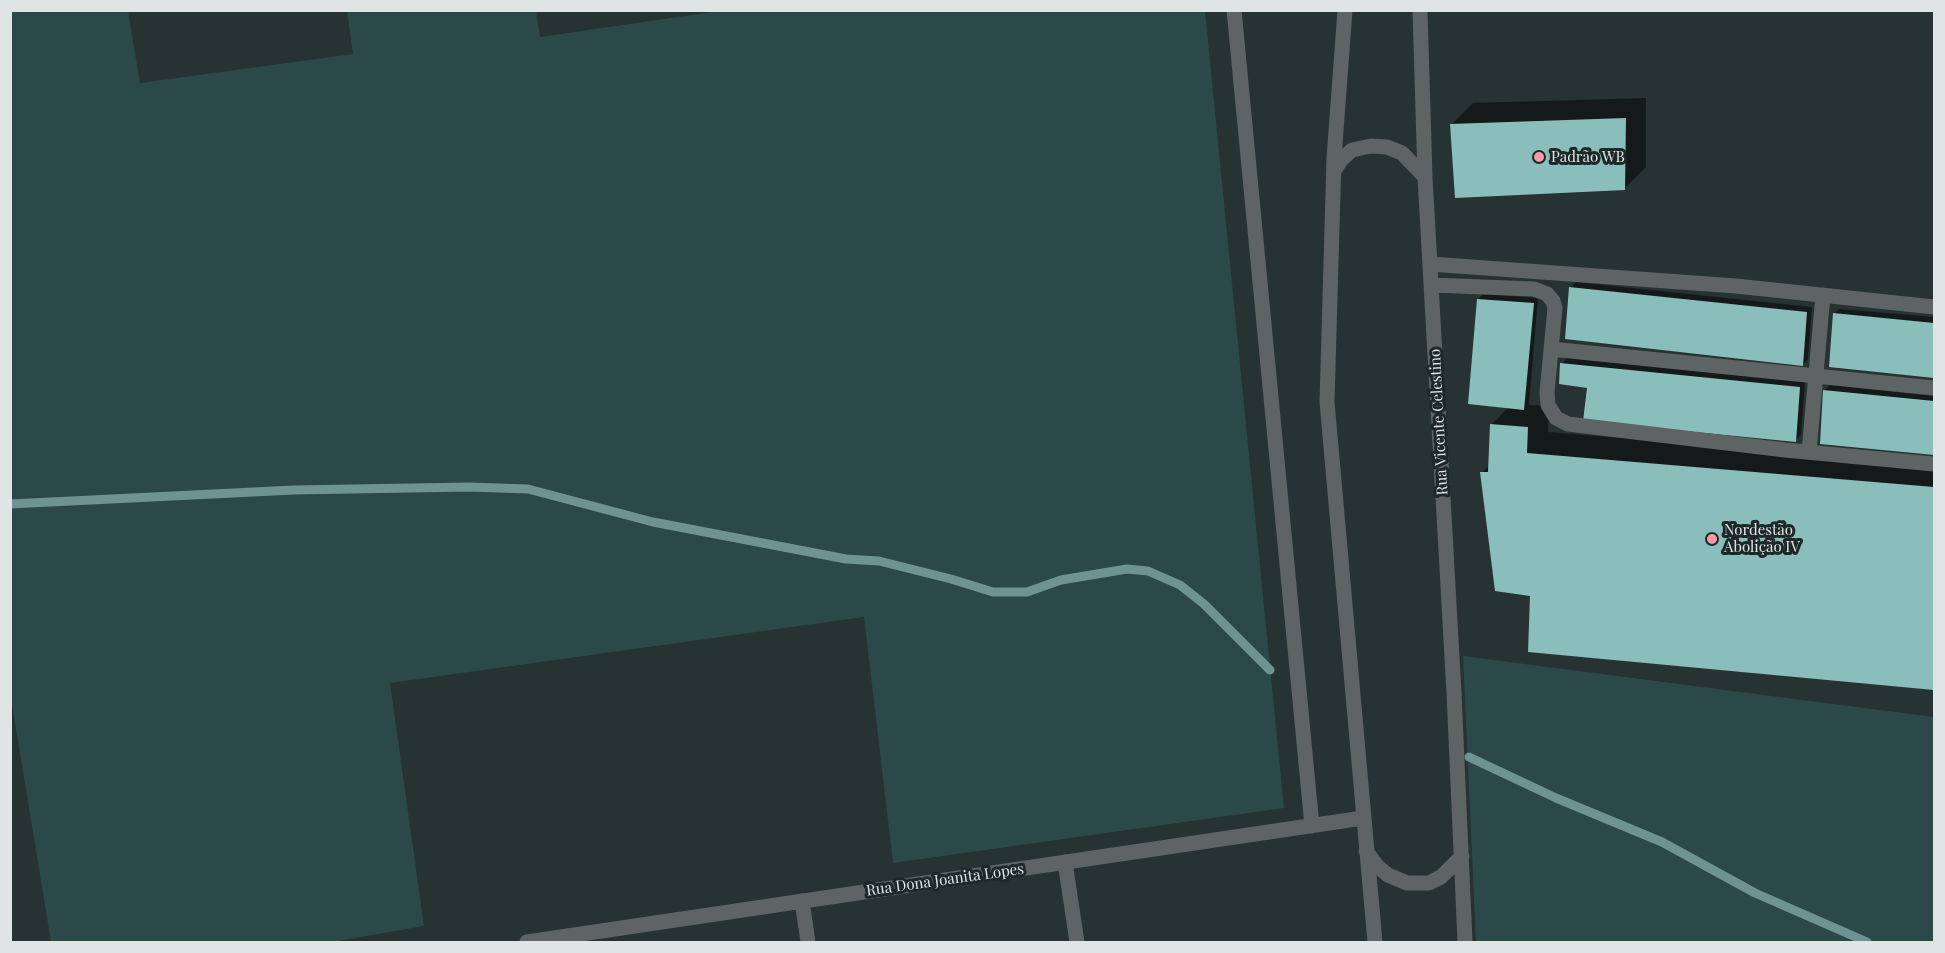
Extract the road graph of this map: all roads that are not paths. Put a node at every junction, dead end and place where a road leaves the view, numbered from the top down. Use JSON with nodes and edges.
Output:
{"nodes":[{"id":1,"x":1234,"y":10,"type":"edge"},
{"id":2,"x":1345,"y":10,"type":"edge"},
{"id":3,"x":1420,"y":10,"type":"edge"},
{"id":4,"x":1334,"y":171,"type":"junction"},
{"id":5,"x":1425,"y":177,"type":"junction"},
{"id":6,"x":1430,"y":264,"type":"junction"},
{"id":7,"x":1431,"y":285,"type":"junction"},
{"id":8,"x":1822,"y":295,"type":"junction"},
{"id":9,"x":1935,"y":307,"type":"edge"},
{"id":10,"x":1551,"y":349,"type":"junction"},
{"id":11,"x":1816,"y":376,"type":"junction"},
{"id":12,"x":1935,"y":388,"type":"edge"},
{"id":13,"x":1809,"y":452,"type":"junction"},
{"id":14,"x":1935,"y":464,"type":"edge"},
{"id":15,"x":1362,"y":818,"type":"junction"},
{"id":16,"x":1312,"y":826,"type":"junction"},
{"id":17,"x":1366,"y":850,"type":"junction"},
{"id":18,"x":1462,"y":856,"type":"junction"},
{"id":19,"x":1065,"y":862,"type":"junction"},
{"id":20,"x":802,"y":901,"type":"junction"},
{"id":21,"x":550,"y":941,"type":"edge"},
{"id":22,"x":527,"y":942,"type":"edge"},
{"id":23,"x":808,"y":942,"type":"edge"},
{"id":24,"x":1077,"y":942,"type":"edge"},
{"id":25,"x":1375,"y":942,"type":"edge"},
{"id":26,"x":1465,"y":942,"type":"edge"}],
"edges":[{"from":1,"to":16,"type":"street"},
{"from":2,"to":4,"type":"street"},
{"from":3,"to":5,"type":"street","name":"Rua Vicente Celestino"},
{"from":4,"to":5,"type":"street"},
{"from":4,"to":15,"type":"street"},
{"from":5,"to":6,"type":"street","name":"Rua Vicente Celestino"},
{"from":6,"to":7,"type":"street","name":"Rua Vicente Celestino"},
{"from":6,"to":8,"type":"street"},
{"from":7,"to":10,"type":"street"},
{"from":7,"to":18,"type":"street","name":"Rua Vicente Celestino"},
{"from":8,"to":9,"type":"street"},
{"from":8,"to":11,"type":"street"},
{"from":10,"to":11,"type":"street"},
{"from":10,"to":13,"type":"street"},
{"from":11,"to":12,"type":"street"},
{"from":11,"to":13,"type":"street"},
{"from":13,"to":14,"type":"street"},
{"from":15,"to":16,"type":"street","name":"Rua Dona Joanita Lopes"},
{"from":15,"to":17,"type":"street"},
{"from":16,"to":19,"type":"street","name":"Rua Dona Joanita Lopes"},
{"from":17,"to":18,"type":"street"},
{"from":17,"to":25,"type":"street"},
{"from":18,"to":26,"type":"street","name":"Rua Vicente Celestino"},
{"from":19,"to":20,"type":"street","name":"Rua Dona Joanita Lopes"},
{"from":19,"to":24,"type":"street"},
{"from":20,"to":21,"type":"street","name":"Rua Dona Joanita Lopes"},
{"from":20,"to":23,"type":"street"},
{"from":21,"to":22,"type":"street","name":"Rua Dona Joanita Lopes"}]}
